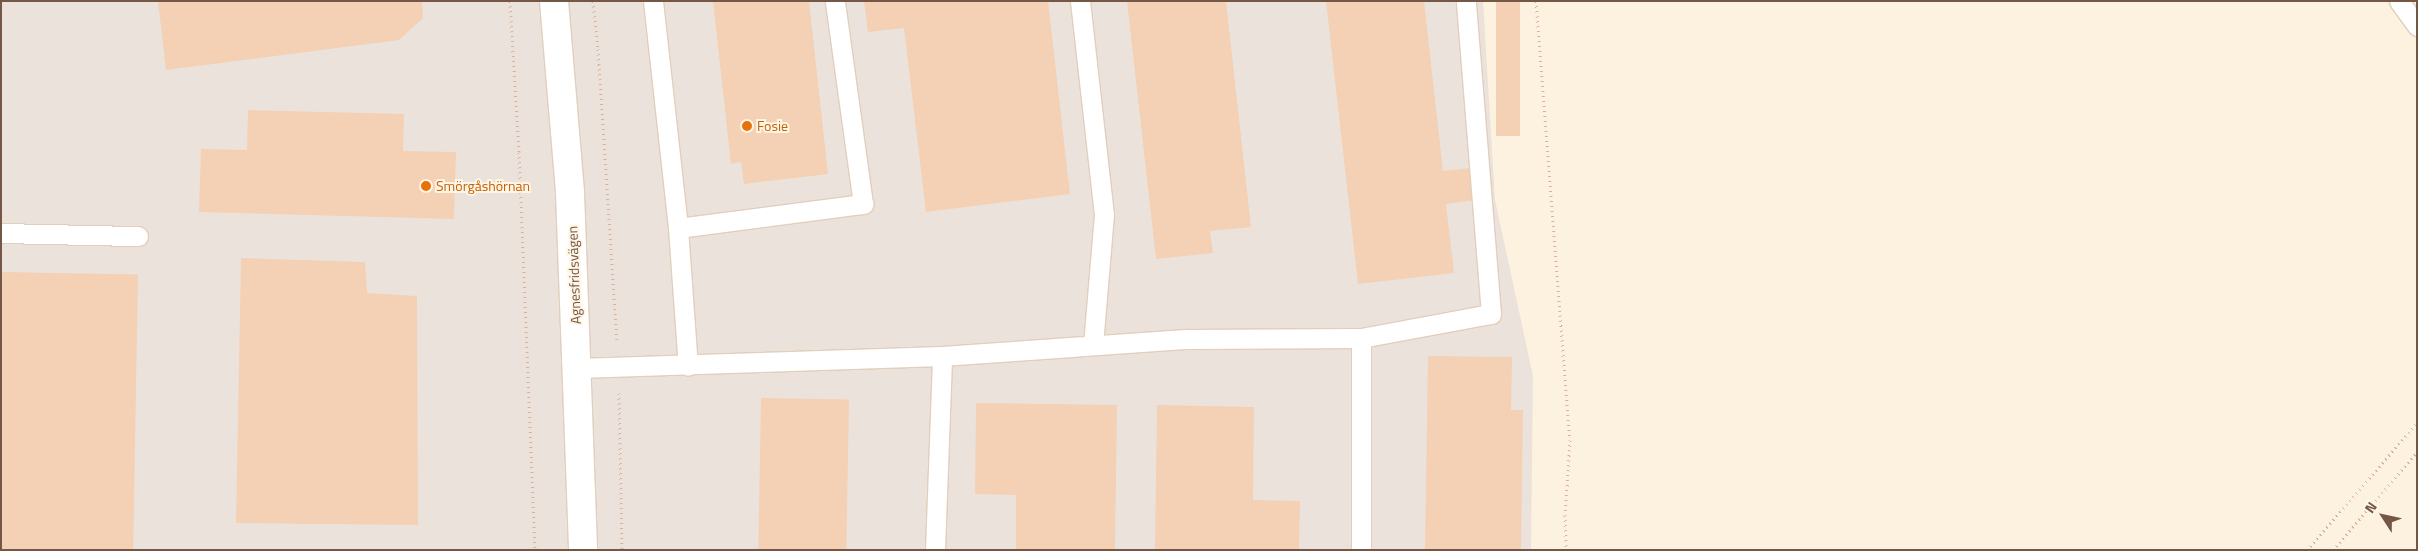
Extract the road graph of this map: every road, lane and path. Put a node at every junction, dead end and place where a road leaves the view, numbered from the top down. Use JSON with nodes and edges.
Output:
{"nodes":[{"id":1,"x":510,"y":1,"type":"edge"},
{"id":2,"x":554,"y":1,"type":"edge"},
{"id":3,"x":593,"y":1,"type":"edge"},
{"id":4,"x":653,"y":1,"type":"edge"},
{"id":5,"x":835,"y":1,"type":"edge"},
{"id":6,"x":1080,"y":1,"type":"edge"},
{"id":7,"x":1466,"y":1,"type":"edge"},
{"id":8,"x":1536,"y":1,"type":"edge"},
{"id":9,"x":2399,"y":1,"type":"edge"},
{"id":10,"x":2417,"y":26,"type":"edge"},
{"id":11,"x":678,"y":228,"type":"junction"},
{"id":12,"x":1,"y":233,"type":"edge"},
{"id":13,"x":138,"y":236,"type":"dead end"},
{"id":14,"x":1361,"y":338,"type":"junction"},
{"id":15,"x":1093,"y":345,"type":"junction"},
{"id":16,"x":942,"y":356,"type":"junction"},
{"id":17,"x":688,"y":366,"type":"junction"},
{"id":18,"x":619,"y":367,"type":"junction"},
{"id":19,"x":578,"y":368,"type":"junction"},
{"id":20,"x":2417,"y":423,"type":"edge"},
{"id":21,"x":2417,"y":452,"type":"edge"},
{"id":22,"x":535,"y":550,"type":"edge"},
{"id":23,"x":584,"y":550,"type":"edge"},
{"id":24,"x":622,"y":550,"type":"edge"},
{"id":25,"x":935,"y":550,"type":"edge"},
{"id":26,"x":1361,"y":550,"type":"edge"},
{"id":27,"x":1566,"y":550,"type":"edge"},
{"id":28,"x":2307,"y":550,"type":"edge"},
{"id":29,"x":2333,"y":550,"type":"edge"}],
"edges":[{"from":1,"to":22,"type":"path"},
{"from":2,"to":19,"type":"main road","name":"Agnesfridsvägen"},
{"from":3,"to":18,"type":"path"},
{"from":4,"to":11,"type":"lane"},
{"from":5,"to":11,"type":"lane"},
{"from":6,"to":15,"type":"lane"},
{"from":7,"to":14,"type":"lane"},
{"from":8,"to":27,"type":"path"},
{"from":9,"to":10,"type":"lane"},
{"from":11,"to":17,"type":"lane"},
{"from":12,"to":13,"type":"lane"},
{"from":14,"to":15,"type":"lane"},
{"from":14,"to":26,"type":"lane"},
{"from":15,"to":16,"type":"lane"},
{"from":16,"to":17,"type":"lane"},
{"from":16,"to":25,"type":"lane"},
{"from":17,"to":18,"type":"lane"},
{"from":18,"to":19,"type":"lane"},
{"from":18,"to":24,"type":"path"},
{"from":19,"to":23,"type":"main road","name":"Agnesfridsvägen"},
{"from":20,"to":28,"type":"path"},
{"from":21,"to":29,"type":"path"}]}
